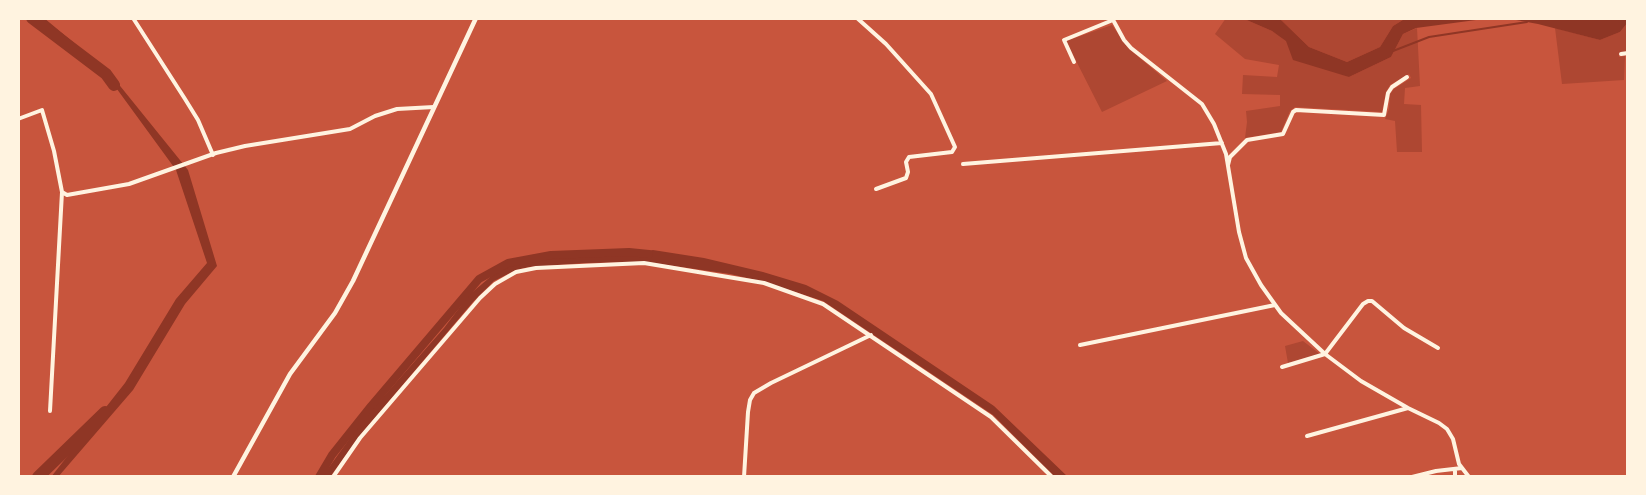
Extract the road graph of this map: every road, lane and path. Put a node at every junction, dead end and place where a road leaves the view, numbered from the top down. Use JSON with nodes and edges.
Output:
{"nodes":[{"id":1,"x":132,"y":18,"type":"edge"},
{"id":2,"x":476,"y":18,"type":"edge"},
{"id":3,"x":857,"y":18,"type":"edge"},
{"id":4,"x":1113,"y":19,"type":"edge"},
{"id":5,"x":1628,"y":53,"type":"edge"},
{"id":6,"x":1621,"y":54,"type":"dead end"},
{"id":7,"x":1074,"y":62,"type":"dead end"},
{"id":8,"x":1407,"y":77,"type":"dead end"},
{"id":9,"x":434,"y":107,"type":"junction"},
{"id":10,"x":18,"y":119,"type":"edge"},
{"id":11,"x":1221,"y":143,"type":"junction"},
{"id":12,"x":213,"y":155,"type":"junction"},
{"id":13,"x":963,"y":164,"type":"dead end"},
{"id":14,"x":1228,"y":165,"type":"junction"},
{"id":15,"x":876,"y":189,"type":"dead end"},
{"id":16,"x":62,"y":192,"type":"junction"},
{"id":17,"x":1275,"y":306,"type":"junction"},
{"id":18,"x":871,"y":335,"type":"junction"},
{"id":19,"x":1080,"y":345,"type":"dead end"},
{"id":20,"x":1438,"y":348,"type":"dead end"},
{"id":21,"x":1325,"y":354,"type":"junction"},
{"id":22,"x":1282,"y":367,"type":"dead end"},
{"id":23,"x":1408,"y":408,"type":"junction"},
{"id":24,"x":51,"y":411,"type":"dead end"},
{"id":25,"x":1307,"y":436,"type":"dead end"},
{"id":26,"x":1462,"y":468,"type":"junction"},
{"id":27,"x":1455,"y":470,"type":"junction"},
{"id":28,"x":233,"y":477,"type":"edge"},
{"id":29,"x":333,"y":477,"type":"edge"},
{"id":30,"x":744,"y":477,"type":"edge"},
{"id":31,"x":1052,"y":477,"type":"edge"},
{"id":32,"x":1412,"y":477,"type":"edge"},
{"id":33,"x":1455,"y":477,"type":"edge"},
{"id":34,"x":1469,"y":477,"type":"edge"}],
"edges":[{"from":1,"to":12,"type":"street"},
{"from":2,"to":9,"type":"main road"},
{"from":3,"to":15,"type":"street"},
{"from":4,"to":7,"type":"street"},
{"from":4,"to":11,"type":"street"},
{"from":5,"to":6,"type":"street"},
{"from":8,"to":14,"type":"street"},
{"from":9,"to":12,"type":"street"},
{"from":9,"to":28,"type":"main road"},
{"from":10,"to":16,"type":"street"},
{"from":11,"to":13,"type":"street"},
{"from":11,"to":14,"type":"street"},
{"from":12,"to":16,"type":"street"},
{"from":14,"to":17,"type":"street"},
{"from":16,"to":24,"type":"street"},
{"from":17,"to":19,"type":"street"},
{"from":17,"to":21,"type":"street"},
{"from":18,"to":29,"type":"street"},
{"from":18,"to":30,"type":"street"},
{"from":18,"to":31,"type":"street"},
{"from":20,"to":21,"type":"street"},
{"from":21,"to":22,"type":"street"},
{"from":21,"to":23,"type":"street"},
{"from":23,"to":25,"type":"street"},
{"from":23,"to":26,"type":"street"},
{"from":26,"to":27,"type":"street"},
{"from":26,"to":34,"type":"street"},
{"from":27,"to":32,"type":"street"},
{"from":27,"to":33,"type":"street"}]}
